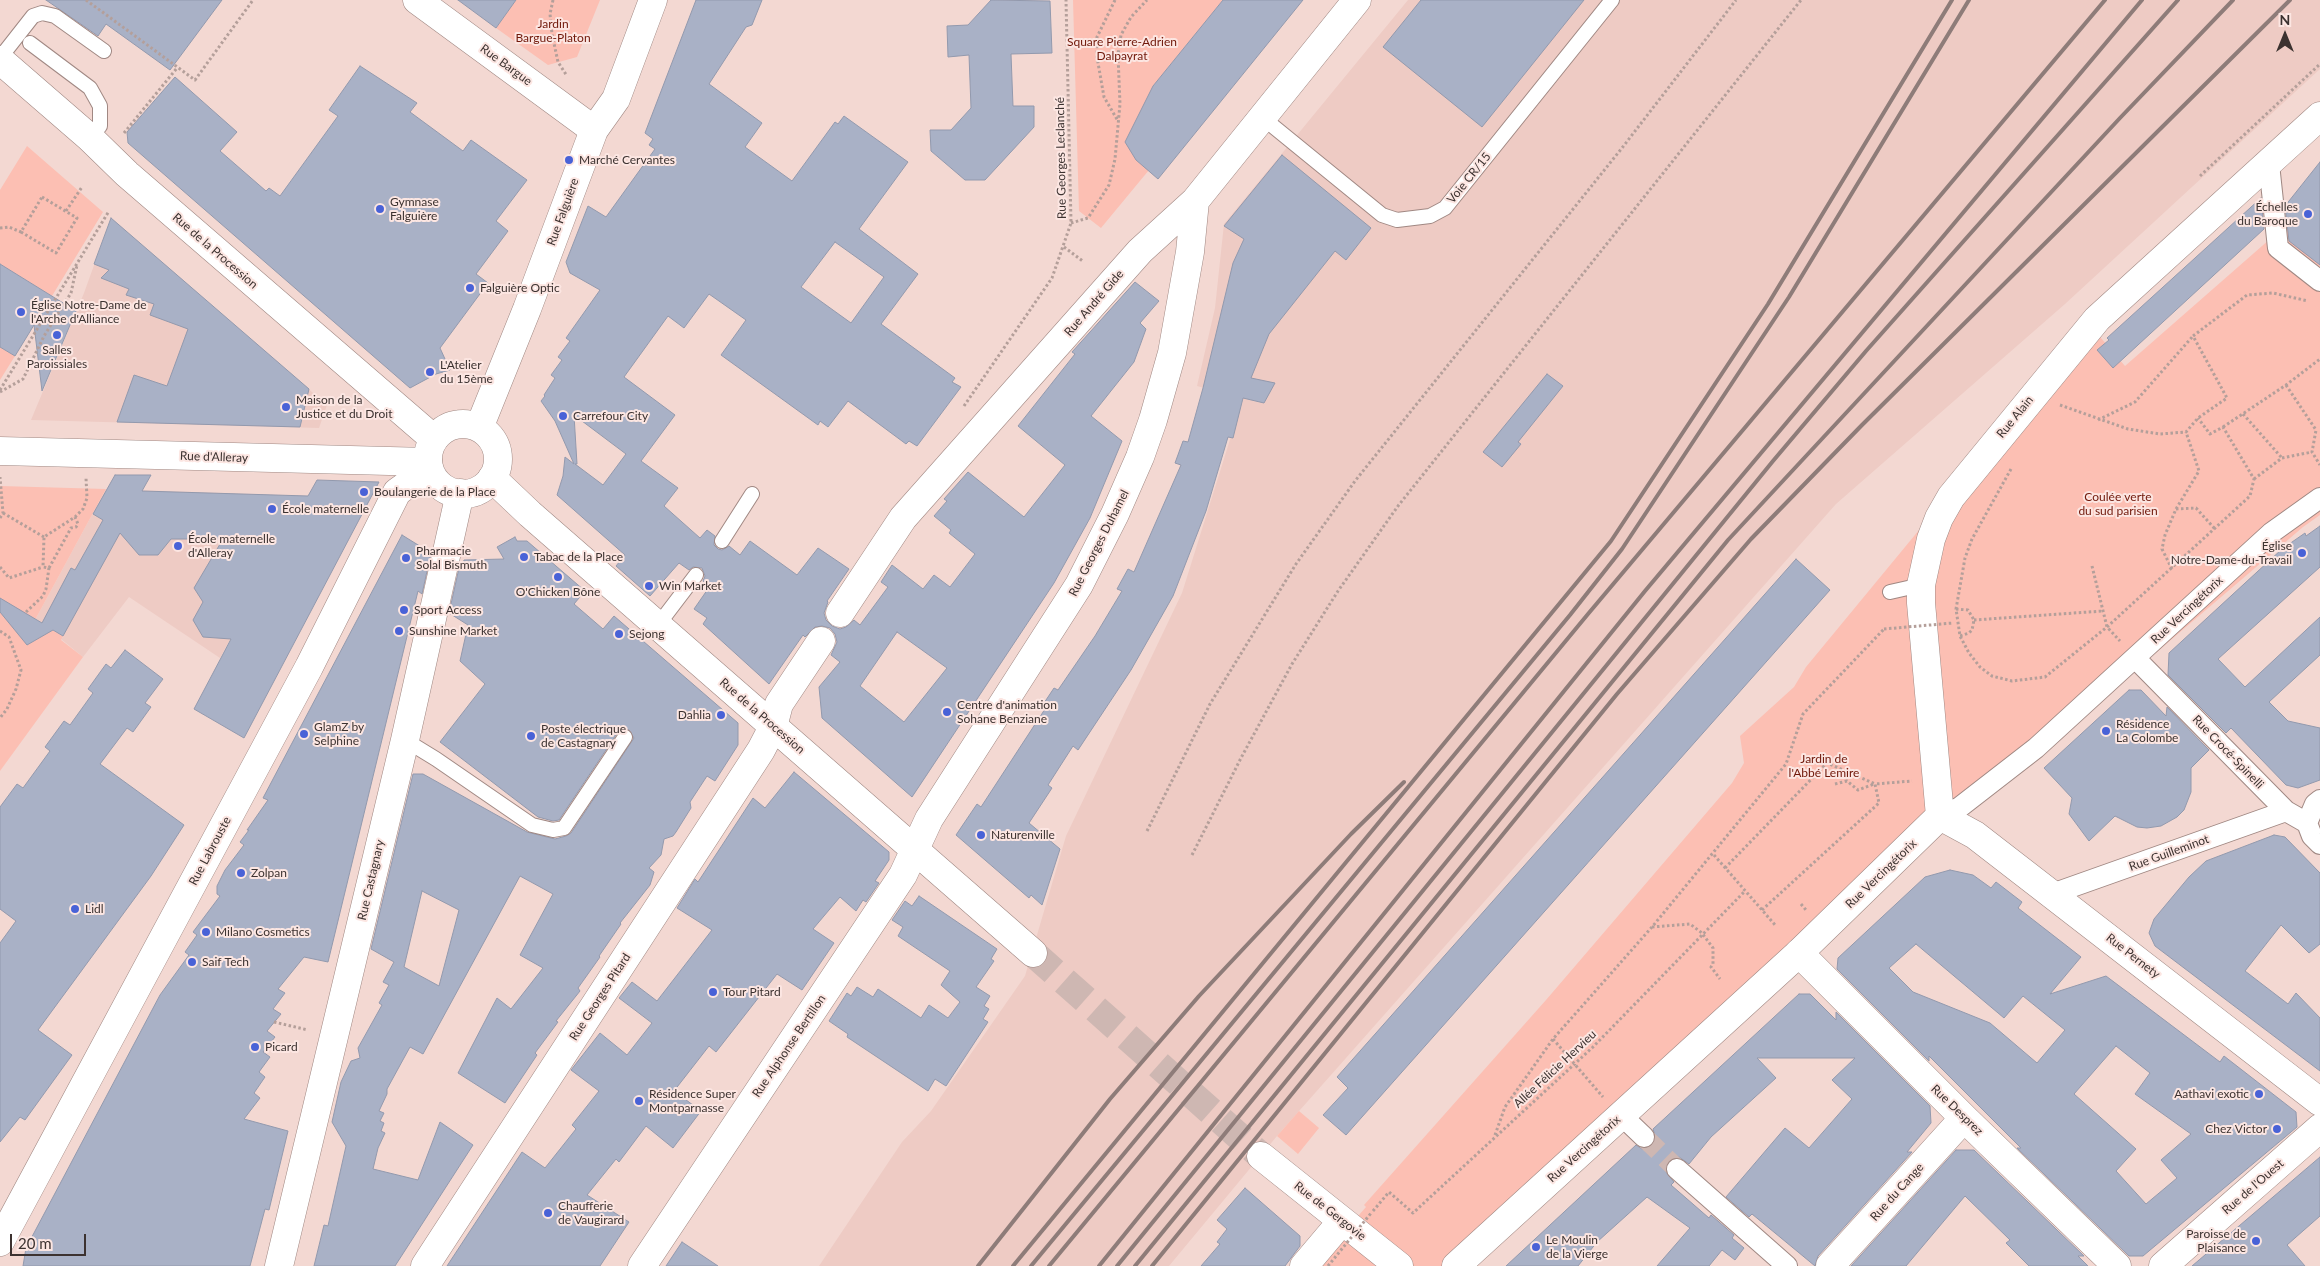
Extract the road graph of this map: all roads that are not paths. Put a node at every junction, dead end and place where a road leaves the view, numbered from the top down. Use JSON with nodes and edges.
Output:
{"nodes":[{"id":1,"x":418,"y":0,"type":"edge"},
{"id":2,"x":653,"y":0,"type":"edge"},
{"id":3,"x":1357,"y":0,"type":"edge"},
{"id":4,"x":1612,"y":0,"type":"edge"},
{"id":5,"x":30,"y":43,"type":"dead end"},
{"id":6,"x":104,"y":51,"type":"dead end"},
{"id":7,"x":0,"y":59,"type":"edge"},
{"id":8,"x":2320,"y":116,"type":"edge"},
{"id":9,"x":1263,"y":118,"type":"junction"},
{"id":10,"x":594,"y":130,"type":"junction"},
{"id":11,"x":90,"y":138,"type":"junction"},
{"id":12,"x":2269,"y":164,"type":"junction"},
{"id":13,"x":1195,"y":201,"type":"junction"},
{"id":14,"x":2320,"y":281,"type":"edge"},
{"id":15,"x":479,"y":428,"type":"junction"},
{"id":16,"x":0,"y":451,"type":"edge"},
{"id":17,"x":431,"y":457,"type":"junction"},
{"id":18,"x":492,"y":478,"type":"junction"},
{"id":19,"x":460,"y":493,"type":"junction"},
{"id":20,"x":752,"y":494,"type":"dead end"},
{"id":21,"x":2320,"y":498,"type":"edge"},
{"id":22,"x":722,"y":541,"type":"dead end"},
{"id":23,"x":696,"y":576,"type":"dead end"},
{"id":24,"x":1921,"y":585,"type":"junction"},
{"id":25,"x":1890,"y":592,"type":"dead end"},
{"id":26,"x":840,"y":613,"type":"dead end"},
{"id":27,"x":658,"y":625,"type":"junction"},
{"id":28,"x":822,"y":641,"type":"dead end"},
{"id":29,"x":2135,"y":658,"type":"junction"},
{"id":30,"x":773,"y":727,"type":"junction"},
{"id":31,"x":625,"y":737,"type":"dead end"},
{"id":32,"x":405,"y":740,"type":"junction"},
{"id":33,"x":2320,"y":800,"type":"edge"},
{"id":34,"x":2286,"y":811,"type":"junction"},
{"id":35,"x":1940,"y":816,"type":"junction"},
{"id":36,"x":2307,"y":823,"type":"junction"},
{"id":37,"x":2320,"y":844,"type":"edge"},
{"id":38,"x":914,"y":849,"type":"junction"},
{"id":39,"x":2052,"y":894,"type":"junction"},
{"id":40,"x":1032,"y":953,"type":"tunnel mouth"},
{"id":41,"x":1799,"y":953,"type":"junction"},
{"id":42,"x":2320,"y":1102,"type":"edge"},
{"id":43,"x":1621,"y":1115,"type":"junction"},
{"id":44,"x":1964,"y":1118,"type":"junction"},
{"id":45,"x":2320,"y":1128,"type":"edge"},
{"id":46,"x":1644,"y":1137,"type":"tunnel mouth"},
{"id":47,"x":1261,"y":1156,"type":"tunnel mouth"},
{"id":48,"x":1677,"y":1169,"type":"tunnel mouth"},
{"id":49,"x":1342,"y":1221,"type":"junction"},
{"id":50,"x":0,"y":1242,"type":"edge"},
{"id":51,"x":279,"y":1266,"type":"edge"},
{"id":52,"x":425,"y":1266,"type":"edge"},
{"id":53,"x":642,"y":1266,"type":"edge"},
{"id":54,"x":1304,"y":1266,"type":"edge"},
{"id":55,"x":1399,"y":1266,"type":"edge"},
{"id":56,"x":1456,"y":1266,"type":"edge"},
{"id":57,"x":1787,"y":1266,"type":"edge"},
{"id":58,"x":1830,"y":1266,"type":"edge"},
{"id":59,"x":2117,"y":1266,"type":"edge"},
{"id":60,"x":2163,"y":1266,"type":"edge"}],
"edges":[{"from":1,"to":10,"type":"street","name":"Rue Bargue"},
{"from":2,"to":10,"type":"street","name":"Rue Falguière"},
{"from":3,"to":9,"type":"street","name":"Rue André Gide"},
{"from":4,"to":9,"type":"lane","name":"Voie CR/15"},
{"from":5,"to":11,"type":"lane"},
{"from":6,"to":7,"type":"lane"},
{"from":7,"to":11,"type":"street","name":"Rue de la Procession"},
{"from":8,"to":12,"type":"street","name":"Rue Alain"},
{"from":9,"to":13,"type":"street","name":"Rue André Gide"},
{"from":10,"to":15,"type":"street","name":"Rue Falguière"},
{"from":11,"to":17,"type":"street","name":"Rue de la Procession"},
{"from":12,"to":14,"type":"street"},
{"from":12,"to":24,"type":"street","name":"Rue Alain"},
{"from":13,"to":26,"type":"street","name":"Rue André Gide"},
{"from":13,"to":38,"type":"street","name":"Rue Georges Duhamel"},
{"from":15,"to":17,"type":"street"},
{"from":15,"to":18,"type":"street"},
{"from":16,"to":17,"type":"street","name":"Rue d'Alleray"},
{"from":17,"to":19,"type":"street"},
{"from":17,"to":50,"type":"street","name":"Rue Labrouste"},
{"from":18,"to":19,"type":"street"},
{"from":18,"to":27,"type":"street","name":"Rue de la Procession"},
{"from":19,"to":32,"type":"street","name":"Rue Castagnary"},
{"from":20,"to":22,"type":"lane"},
{"from":21,"to":29,"type":"street","name":"Rue Vercingétorix"},
{"from":23,"to":27,"type":"lane"},
{"from":24,"to":25,"type":"lane"},
{"from":24,"to":35,"type":"street","name":"Rue Alain"},
{"from":27,"to":30,"type":"street","name":"Rue de la Procession"},
{"from":28,"to":30,"type":"street"},
{"from":29,"to":34,"type":"street","name":"Rue Crocé-Spinelli"},
{"from":29,"to":35,"type":"street","name":"Rue Vercingétorix"},
{"from":30,"to":38,"type":"street","name":"Rue de la Procession"},
{"from":30,"to":52,"type":"street","name":"Rue Georges Pitard"},
{"from":31,"to":32,"type":"lane"},
{"from":32,"to":51,"type":"street","name":"Rue Castagnary"},
{"from":33,"to":36,"type":"street"},
{"from":34,"to":36,"type":"street","name":"Rue Crocé-Spinelli"},
{"from":34,"to":39,"type":"street","name":"Rue Guilleminot"},
{"from":35,"to":39,"type":"street","name":"Rue Pernety"},
{"from":35,"to":41,"type":"street","name":"Rue Vercingétorix"},
{"from":36,"to":37,"type":"street","name":"Rue Crocé-Spinelli"},
{"from":38,"to":40,"type":"street","name":"Rue de la Procession"},
{"from":38,"to":53,"type":"street","name":"Rue Alphonse Bertillon"},
{"from":39,"to":42,"type":"street","name":"Rue Pernety"},
{"from":41,"to":43,"type":"street","name":"Rue Vercingétorix"},
{"from":41,"to":44,"type":"street","name":"Rue Desprez"},
{"from":43,"to":46,"type":"street"},
{"from":43,"to":56,"type":"street","name":"Rue Vercingétorix"},
{"from":44,"to":58,"type":"street","name":"Rue du Cange"},
{"from":44,"to":59,"type":"street","name":"Rue Desprez"},
{"from":45,"to":60,"type":"street","name":"Rue de l'Ouest"},
{"from":47,"to":49,"type":"street","name":"Rue de Gergovie"},
{"from":48,"to":57,"type":"street"},
{"from":49,"to":54,"type":"street"},
{"from":49,"to":55,"type":"street","name":"Rue de Gergovie"}]}
